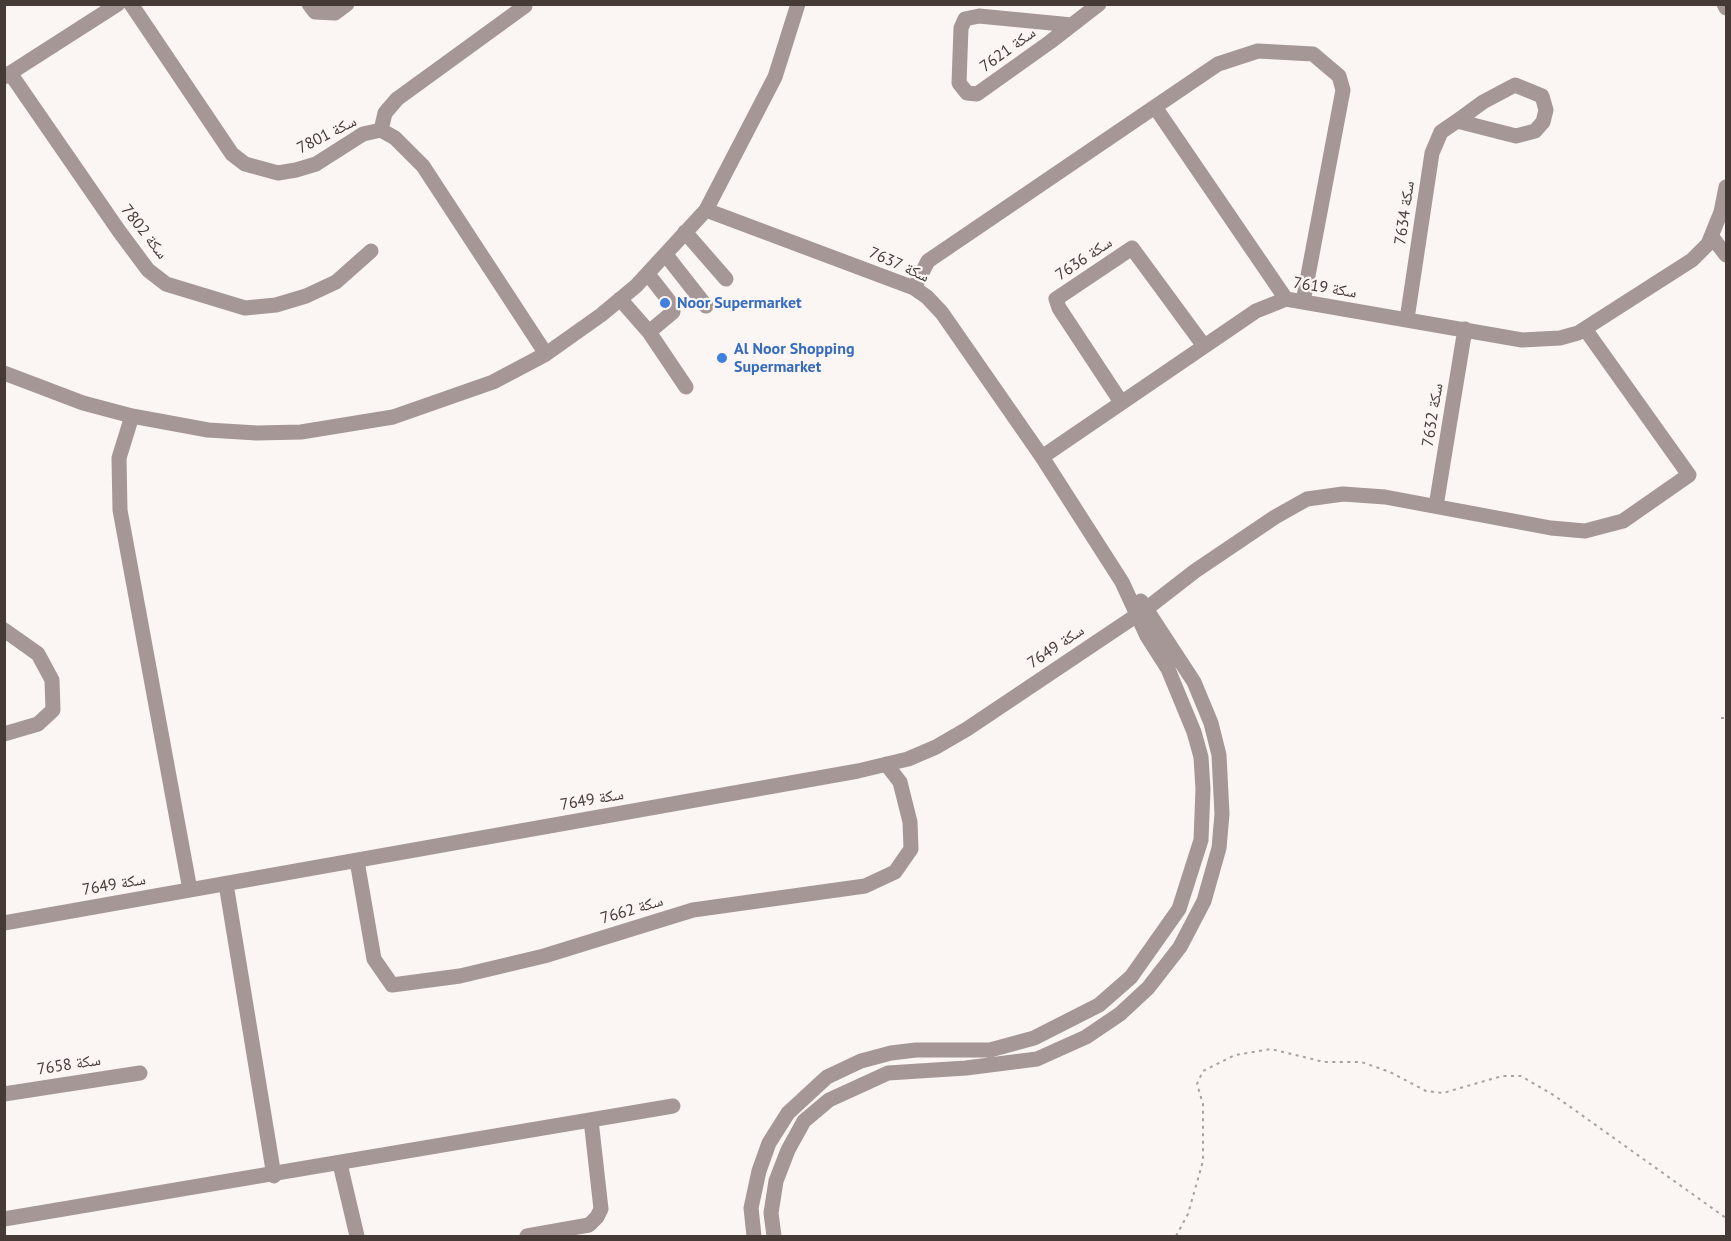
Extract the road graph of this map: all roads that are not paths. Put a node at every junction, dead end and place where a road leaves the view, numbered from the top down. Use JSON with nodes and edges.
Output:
{"nodes":[{"id":1,"x":118,"y":4,"type":"edge"},
{"id":2,"x":131,"y":4,"type":"edge"},
{"id":3,"x":309,"y":4,"type":"edge"},
{"id":4,"x":347,"y":4,"type":"edge"},
{"id":5,"x":798,"y":4,"type":"edge"},
{"id":6,"x":1099,"y":4,"type":"edge"},
{"id":7,"x":1724,"y":4,"type":"edge"},
{"id":8,"x":525,"y":6,"type":"dead end"},
{"id":9,"x":1726,"y":9,"type":"edge"},
{"id":10,"x":1072,"y":25,"type":"junction"},
{"id":11,"x":7,"y":75,"type":"edge"},
{"id":12,"x":1155,"y":107,"type":"junction"},
{"id":13,"x":1457,"y":121,"type":"junction"},
{"id":14,"x":381,"y":130,"type":"junction"},
{"id":15,"x":1726,"y":186,"type":"edge"},
{"id":16,"x":706,"y":210,"type":"junction"},
{"id":17,"x":686,"y":232,"type":"junction"},
{"id":18,"x":1712,"y":237,"type":"junction"},
{"id":19,"x":371,"y":251,"type":"dead end"},
{"id":20,"x":666,"y":255,"type":"junction"},
{"id":21,"x":1726,"y":255,"type":"edge"},
{"id":22,"x":648,"y":274,"type":"junction"},
{"id":23,"x":726,"y":279,"type":"dead end"},
{"id":24,"x":914,"y":288,"type":"junction"},
{"id":25,"x":1286,"y":298,"type":"junction"},
{"id":26,"x":620,"y":299,"type":"junction"},
{"id":27,"x":1304,"y":302,"type":"junction"},
{"id":28,"x":706,"y":306,"type":"dead end"},
{"id":29,"x":1407,"y":319,"type":"junction"},
{"id":30,"x":1465,"y":330,"type":"junction"},
{"id":31,"x":1585,"y":330,"type":"junction"},
{"id":32,"x":649,"y":332,"type":"junction"},
{"id":33,"x":1204,"y":346,"type":"junction"},
{"id":34,"x":546,"y":354,"type":"junction"},
{"id":35,"x":4,"y":374,"type":"edge"},
{"id":36,"x":686,"y":387,"type":"dead end"},
{"id":37,"x":1121,"y":402,"type":"junction"},
{"id":38,"x":132,"y":416,"type":"junction"},
{"id":39,"x":1042,"y":457,"type":"junction"},
{"id":40,"x":1436,"y":506,"type":"junction"},
{"id":41,"x":1142,"y":612,"type":"junction"},
{"id":42,"x":6,"y":635,"type":"edge"},
{"id":43,"x":4,"y":734,"type":"edge"},
{"id":44,"x":886,"y":764,"type":"junction"},
{"id":45,"x":357,"y":861,"type":"junction"},
{"id":46,"x":226,"y":884,"type":"junction"},
{"id":47,"x":190,"y":890,"type":"junction"},
{"id":48,"x":4,"y":923,"type":"edge"},
{"id":49,"x":140,"y":1073,"type":"dead end"},
{"id":50,"x":4,"y":1094,"type":"edge"},
{"id":51,"x":673,"y":1106,"type":"dead end"},
{"id":52,"x":591,"y":1120,"type":"junction"},
{"id":53,"x":340,"y":1164,"type":"junction"},
{"id":54,"x":273,"y":1176,"type":"junction"},
{"id":55,"x":4,"y":1219,"type":"edge"},
{"id":56,"x":357,"y":1236,"type":"edge"},
{"id":57,"x":527,"y":1236,"type":"edge"},
{"id":58,"x":753,"y":1236,"type":"edge"},
{"id":59,"x":774,"y":1236,"type":"edge"}],
"edges":[{"from":1,"to":11,"type":"street","name":"سكة 7802"},
{"from":2,"to":14,"type":"street","name":"سكة 7801"},
{"from":3,"to":4,"type":"street"},
{"from":5,"to":16,"type":"street"},
{"from":6,"to":10,"type":"street","name":"سكة 7621"},
{"from":7,"to":9,"type":"street"},
{"from":8,"to":14,"type":"street"},
{"from":10,"to":10,"type":"street","name":"سكة 7621"},
{"from":11,"to":19,"type":"street","name":"سكة 7802"},
{"from":12,"to":24,"type":"street"},
{"from":12,"to":25,"type":"street"},
{"from":12,"to":27,"type":"street"},
{"from":13,"to":13,"type":"street","name":"سكة 7634"},
{"from":13,"to":29,"type":"street","name":"سكة 7634"},
{"from":14,"to":34,"type":"street","name":"سكة 7801"},
{"from":15,"to":18,"type":"street","name":"سكة 7619"},
{"from":16,"to":17,"type":"street"},
{"from":16,"to":24,"type":"street","name":"سكة 7637"},
{"from":17,"to":20,"type":"street"},
{"from":17,"to":23,"type":"street"},
{"from":18,"to":21,"type":"street"},
{"from":18,"to":31,"type":"street","name":"سكة 7619"},
{"from":20,"to":22,"type":"street"},
{"from":20,"to":28,"type":"street"},
{"from":22,"to":26,"type":"street"},
{"from":22,"to":32,"type":"street"},
{"from":24,"to":39,"type":"street","name":"سكة 7637"},
{"from":25,"to":27,"type":"street","name":"سكة 7619"},
{"from":25,"to":33,"type":"street","name":"سكة 7619"},
{"from":26,"to":32,"type":"street"},
{"from":26,"to":34,"type":"street"},
{"from":27,"to":29,"type":"street","name":"سكة 7619"},
{"from":29,"to":30,"type":"street","name":"سكة 7619"},
{"from":30,"to":31,"type":"street","name":"سكة 7619"},
{"from":30,"to":40,"type":"street","name":"سكة 7632"},
{"from":31,"to":40,"type":"street","name":"سكة 7649"},
{"from":32,"to":36,"type":"street"},
{"from":33,"to":37,"type":"street","name":"سكة 7619"},
{"from":33,"to":37,"type":"street","name":"سكة 7636"},
{"from":34,"to":38,"type":"street"},
{"from":35,"to":38,"type":"street"},
{"from":37,"to":39,"type":"street","name":"سكة 7619"},
{"from":38,"to":47,"type":"street"},
{"from":39,"to":41,"type":"street"},
{"from":40,"to":41,"type":"street","name":"سكة 7649"},
{"from":41,"to":44,"type":"street","name":"سكة 7649"},
{"from":41,"to":58,"type":"street"},
{"from":41,"to":59,"type":"street"},
{"from":42,"to":43,"type":"street"},
{"from":44,"to":45,"type":"street","name":"سكة 7649"},
{"from":44,"to":45,"type":"street","name":"سكة 7662"},
{"from":45,"to":46,"type":"street","name":"سكة 7649"},
{"from":46,"to":47,"type":"street","name":"سكة 7649"},
{"from":46,"to":54,"type":"street"},
{"from":47,"to":48,"type":"street","name":"سكة 7649"},
{"from":49,"to":50,"type":"street","name":"سكة 7658"},
{"from":51,"to":52,"type":"street"},
{"from":52,"to":53,"type":"street"},
{"from":52,"to":57,"type":"street"},
{"from":53,"to":54,"type":"street"},
{"from":53,"to":56,"type":"street"},
{"from":54,"to":55,"type":"street"}]}
